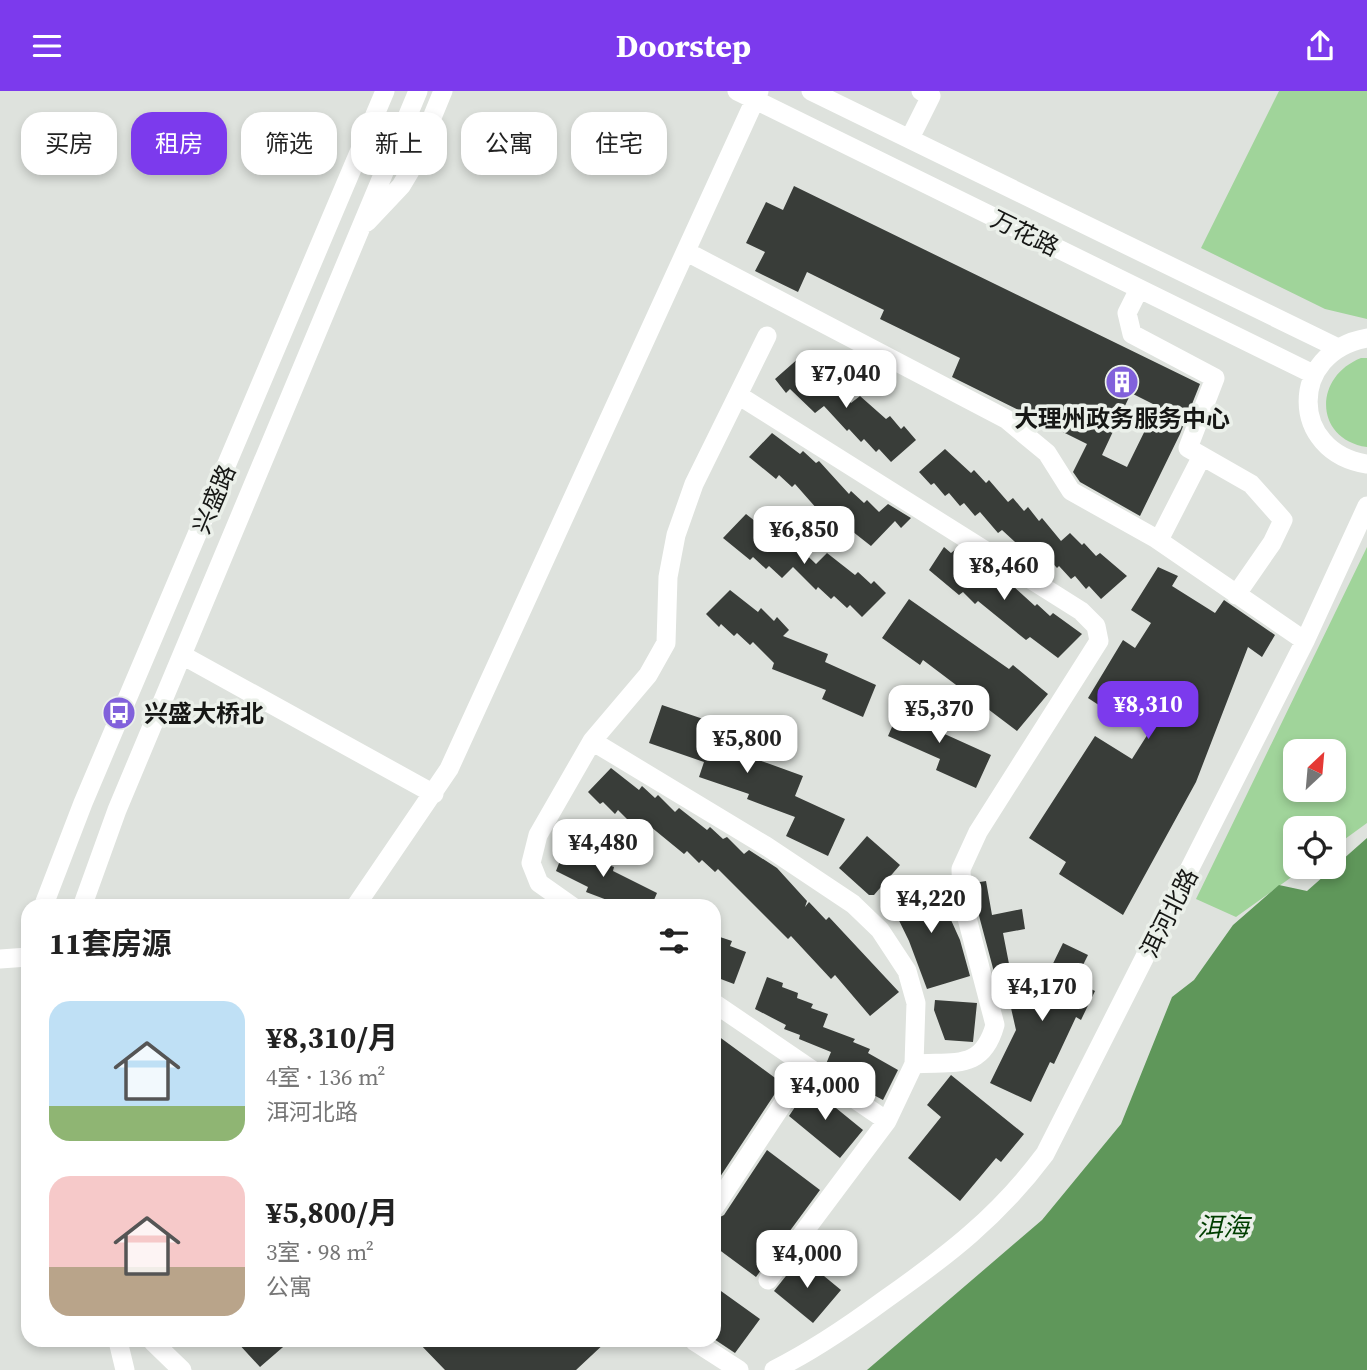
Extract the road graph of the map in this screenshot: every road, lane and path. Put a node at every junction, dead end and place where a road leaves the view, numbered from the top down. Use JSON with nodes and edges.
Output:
{"nodes":[{"id":1,"x":385,"y":91,"type":"edge"},
{"id":2,"x":418,"y":91,"type":"edge"},
{"id":3,"x":443,"y":91,"type":"edge"},
{"id":4,"x":811,"y":91,"type":"edge"},
{"id":5,"x":921,"y":91,"type":"edge"},
{"id":6,"x":751,"y":94,"type":"edge"},
{"id":7,"x":910,"y":138,"type":"junction"},
{"id":8,"x":358,"y":230,"type":"junction"},
{"id":9,"x":687,"y":251,"type":"junction"},
{"id":10,"x":1139,"y":289,"type":"junction"},
{"id":11,"x":767,"y":336,"type":"dead end"},
{"id":12,"x":1367,"y":338,"type":"edge"},
{"id":13,"x":1336,"y":347,"type":"junction"},
{"id":14,"x":1313,"y":374,"type":"junction"},
{"id":15,"x":738,"y":395,"type":"junction"},
{"id":16,"x":1202,"y":456,"type":"junction"},
{"id":17,"x":1367,"y":464,"type":"edge"},
{"id":18,"x":1367,"y":506,"type":"edge"},
{"id":19,"x":1159,"y":540,"type":"junction"},
{"id":20,"x":1236,"y":595,"type":"junction"},
{"id":21,"x":1305,"y":642,"type":"junction"},
{"id":22,"x":182,"y":655,"type":"junction"},
{"id":23,"x":593,"y":741,"type":"junction"},
{"id":24,"x":434,"y":793,"type":"junction"},
{"id":25,"x":46,"y":899,"type":"edge"},
{"id":26,"x":85,"y":899,"type":"edge"},
{"id":27,"x":361,"y":899,"type":"edge"},
{"id":28,"x":562,"y":899,"type":"edge"},
{"id":29,"x":21,"y":958,"type":"edge"},
{"id":30,"x":0,"y":959,"type":"edge"},
{"id":31,"x":721,"y":1008,"type":"edge"},
{"id":32,"x":914,"y":1064,"type":"junction"},
{"id":33,"x":807,"y":1067,"type":"junction"},
{"id":34,"x":887,"y":1121,"type":"junction"},
{"id":35,"x":721,"y":1197,"type":"edge"},
{"id":36,"x":768,"y":1280,"type":"dead end"},
{"id":37,"x":116,"y":1347,"type":"edge"},
{"id":38,"x":119,"y":1347,"type":"edge"},
{"id":39,"x":154,"y":1347,"type":"edge"},
{"id":40,"x":158,"y":1347,"type":"edge"},
{"id":41,"x":703,"y":1347,"type":"edge"},
{"id":42,"x":109,"y":1370,"type":"edge"},
{"id":43,"x":125,"y":1370,"type":"edge"},
{"id":44,"x":160,"y":1370,"type":"edge"},
{"id":45,"x":182,"y":1370,"type":"edge"},
{"id":46,"x":739,"y":1370,"type":"edge"},
{"id":47,"x":774,"y":1370,"type":"edge"}],
"edges":[{"from":1,"to":25,"type":"street","name":"兴盛路"},
{"from":2,"to":8,"type":"street","name":"兴盛路"},
{"from":3,"to":8,"type":"street"},
{"from":4,"to":7,"type":"street","name":"万花路"},
{"from":5,"to":7,"type":"street"},
{"from":6,"to":9,"type":"street"},
{"from":6,"to":10,"type":"street","name":"万花路"},
{"from":7,"to":13,"type":"street","name":"万花路"},
{"from":8,"to":22,"type":"street","name":"兴盛路"},
{"from":9,"to":19,"type":"street"},
{"from":9,"to":24,"type":"street"},
{"from":10,"to":14,"type":"street","name":"万花路"},
{"from":10,"to":16,"type":"street"},
{"from":11,"to":15,"type":"street"},
{"from":12,"to":13,"type":"street"},
{"from":13,"to":14,"type":"street"},
{"from":14,"to":17,"type":"street"},
{"from":15,"to":23,"type":"street"},
{"from":15,"to":32,"type":"street"},
{"from":16,"to":19,"type":"street"},
{"from":16,"to":20,"type":"street"},
{"from":18,"to":21,"type":"street","name":"洱河北路"},
{"from":19,"to":20,"type":"street"},
{"from":20,"to":21,"type":"street"},
{"from":21,"to":47,"type":"street","name":"洱河北路"},
{"from":22,"to":24,"type":"street"},
{"from":22,"to":26,"type":"street","name":"兴盛路"},
{"from":23,"to":28,"type":"street"},
{"from":23,"to":32,"type":"street"},
{"from":24,"to":27,"type":"street"},
{"from":29,"to":30,"type":"street"},
{"from":31,"to":33,"type":"street"},
{"from":32,"to":34,"type":"street"},
{"from":33,"to":34,"type":"street"},
{"from":33,"to":35,"type":"street"},
{"from":34,"to":36,"type":"street"},
{"from":37,"to":42,"type":"street"},
{"from":38,"to":43,"type":"street"},
{"from":39,"to":44,"type":"street"},
{"from":40,"to":45,"type":"street"},
{"from":41,"to":46,"type":"street"}]}
